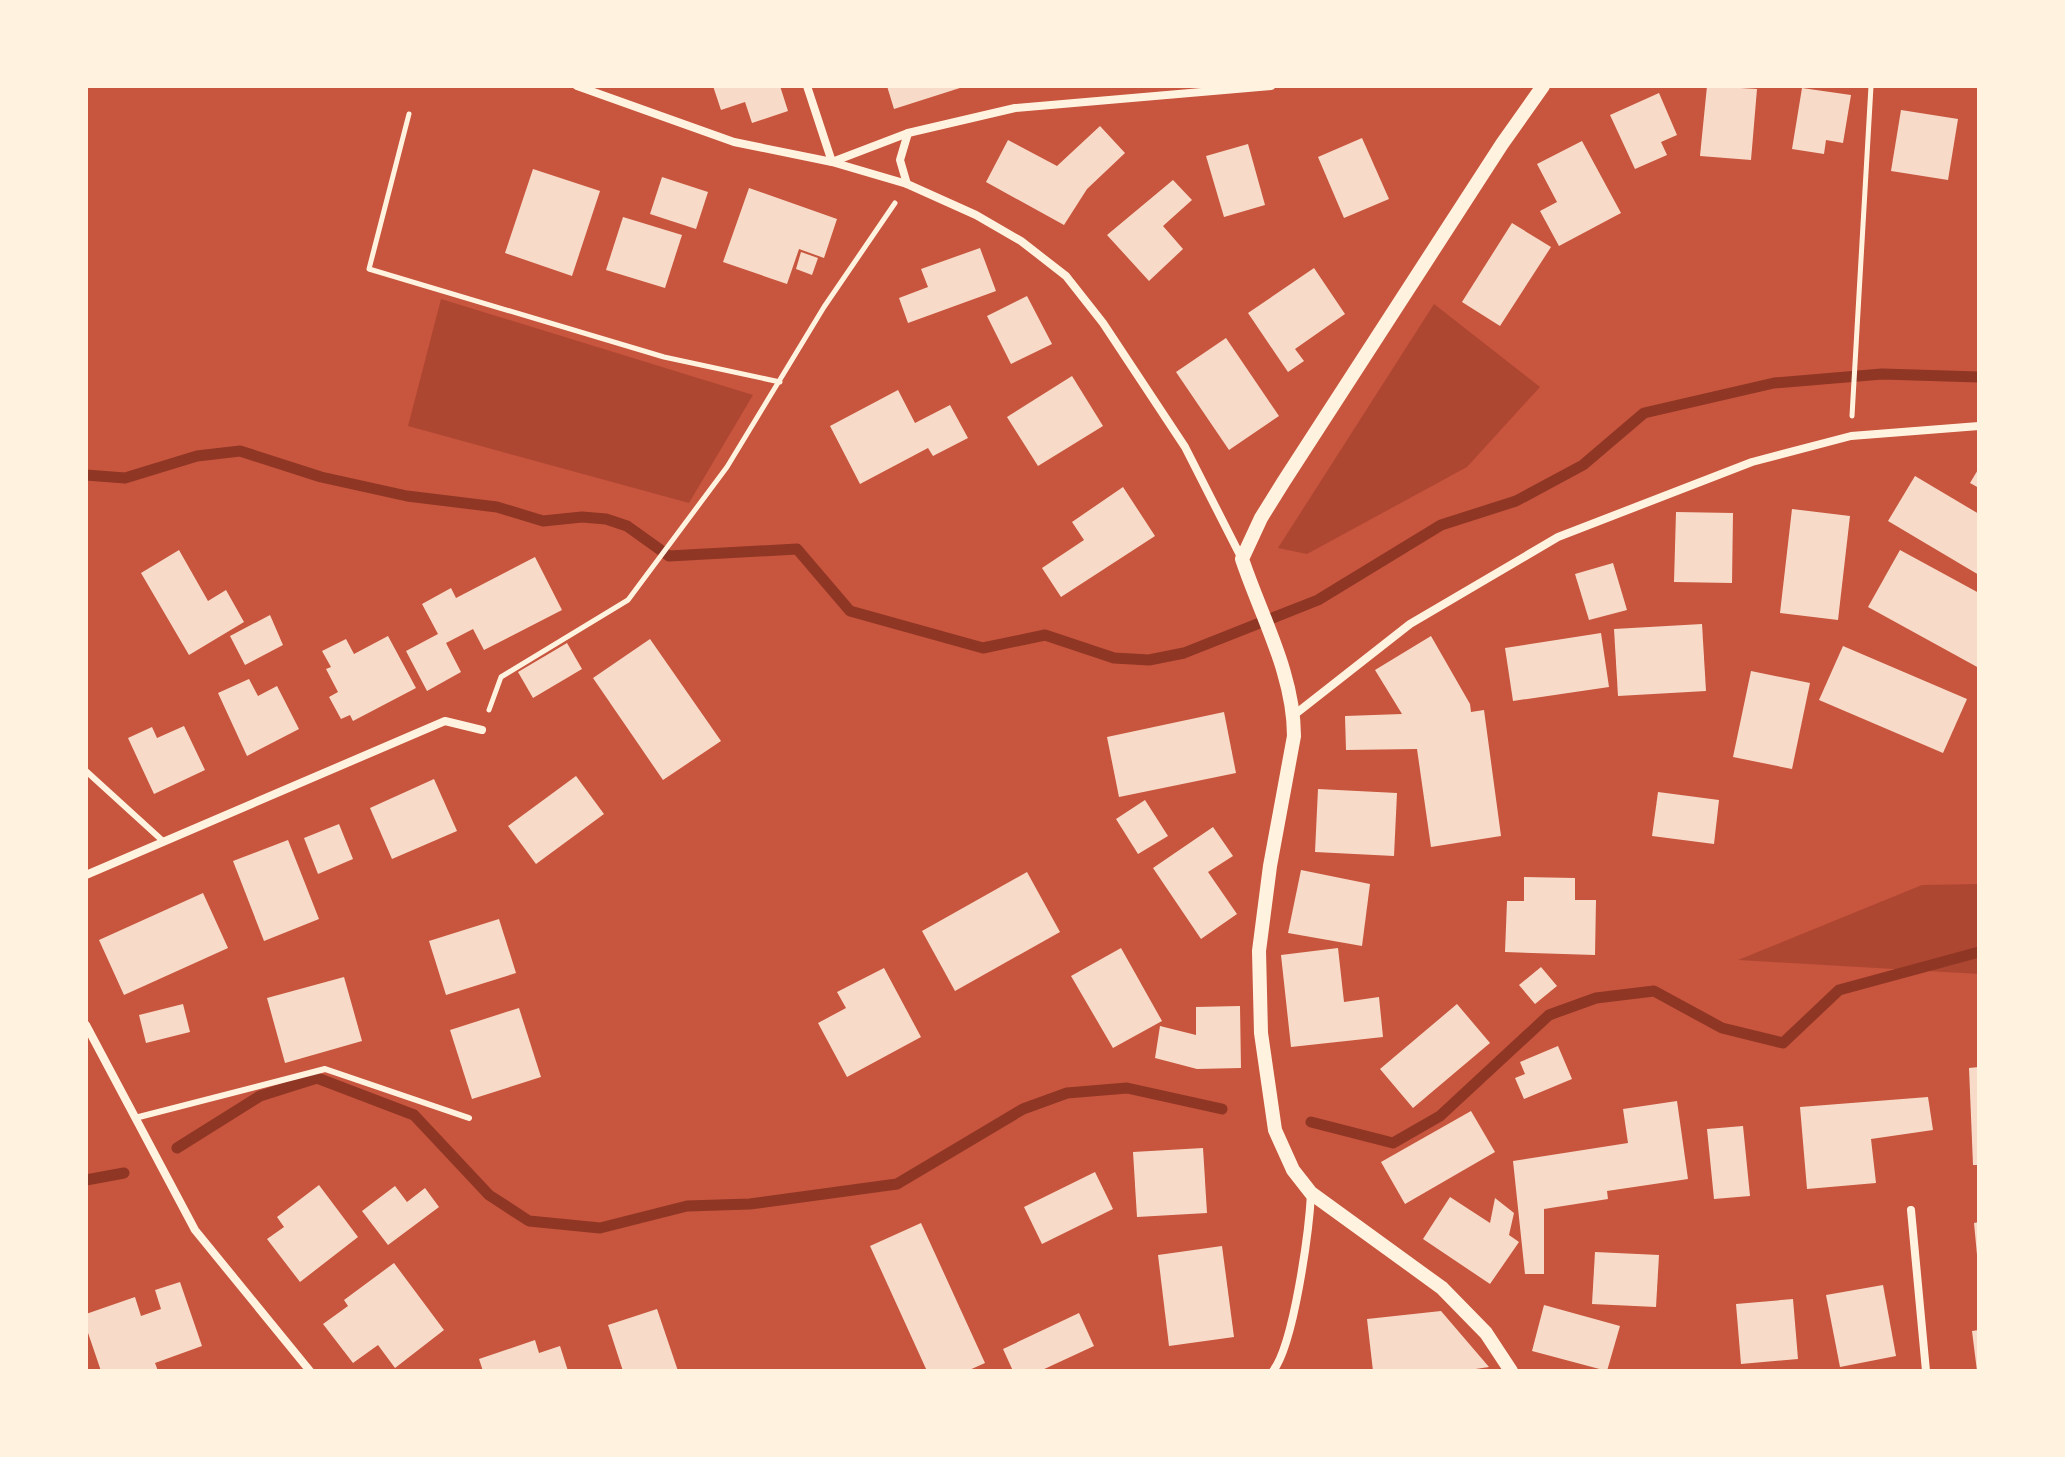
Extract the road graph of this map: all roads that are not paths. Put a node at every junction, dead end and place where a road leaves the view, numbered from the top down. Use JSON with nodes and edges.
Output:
{"nodes":[{"id":1,"x":577,"y":86,"type":"edge"},
{"id":2,"x":807,"y":86,"type":"edge"},
{"id":3,"x":1271,"y":86,"type":"edge"},
{"id":4,"x":1538,"y":87,"type":"edge"},
{"id":5,"x":908,"y":133,"type":"junction"},
{"id":6,"x":832,"y":162,"type":"junction"},
{"id":7,"x":907,"y":184,"type":"junction"},
{"id":8,"x":1979,"y":426,"type":"edge"},
{"id":9,"x":1242,"y":559,"type":"junction"},
{"id":10,"x":1294,"y":715,"type":"junction"},
{"id":11,"x":482,"y":730,"type":"road end"},
{"id":12,"x":86,"y":771,"type":"edge"},
{"id":13,"x":164,"y":842,"type":"junction"},
{"id":14,"x":86,"y":875,"type":"edge"},
{"id":15,"x":86,"y":1025,"type":"edge"},
{"id":16,"x":135,"y":1118,"type":"junction"},
{"id":17,"x":469,"y":1118,"type":"dead end"},
{"id":18,"x":1311,"y":1193,"type":"junction"},
{"id":19,"x":1911,"y":1210,"type":"dead end"},
{"id":20,"x":310,"y":1371,"type":"edge"},
{"id":21,"x":1273,"y":1371,"type":"edge"},
{"id":22,"x":1511,"y":1371,"type":"edge"},
{"id":23,"x":1926,"y":1371,"type":"edge"}],
"edges":[{"from":1,"to":6,"type":"street"},
{"from":2,"to":6,"type":"street"},
{"from":3,"to":5,"type":"street"},
{"from":4,"to":9,"type":"street"},
{"from":5,"to":6,"type":"street"},
{"from":5,"to":7,"type":"street"},
{"from":6,"to":7,"type":"street"},
{"from":7,"to":9,"type":"street"},
{"from":8,"to":10,"type":"street"},
{"from":9,"to":10,"type":"street"},
{"from":10,"to":18,"type":"street"},
{"from":11,"to":13,"type":"street"},
{"from":12,"to":13,"type":"lane"},
{"from":13,"to":14,"type":"street"},
{"from":15,"to":16,"type":"street"},
{"from":16,"to":17,"type":"lane"},
{"from":16,"to":20,"type":"street"},
{"from":18,"to":21,"type":"street"},
{"from":18,"to":22,"type":"street"},
{"from":19,"to":23,"type":"street"}]}
